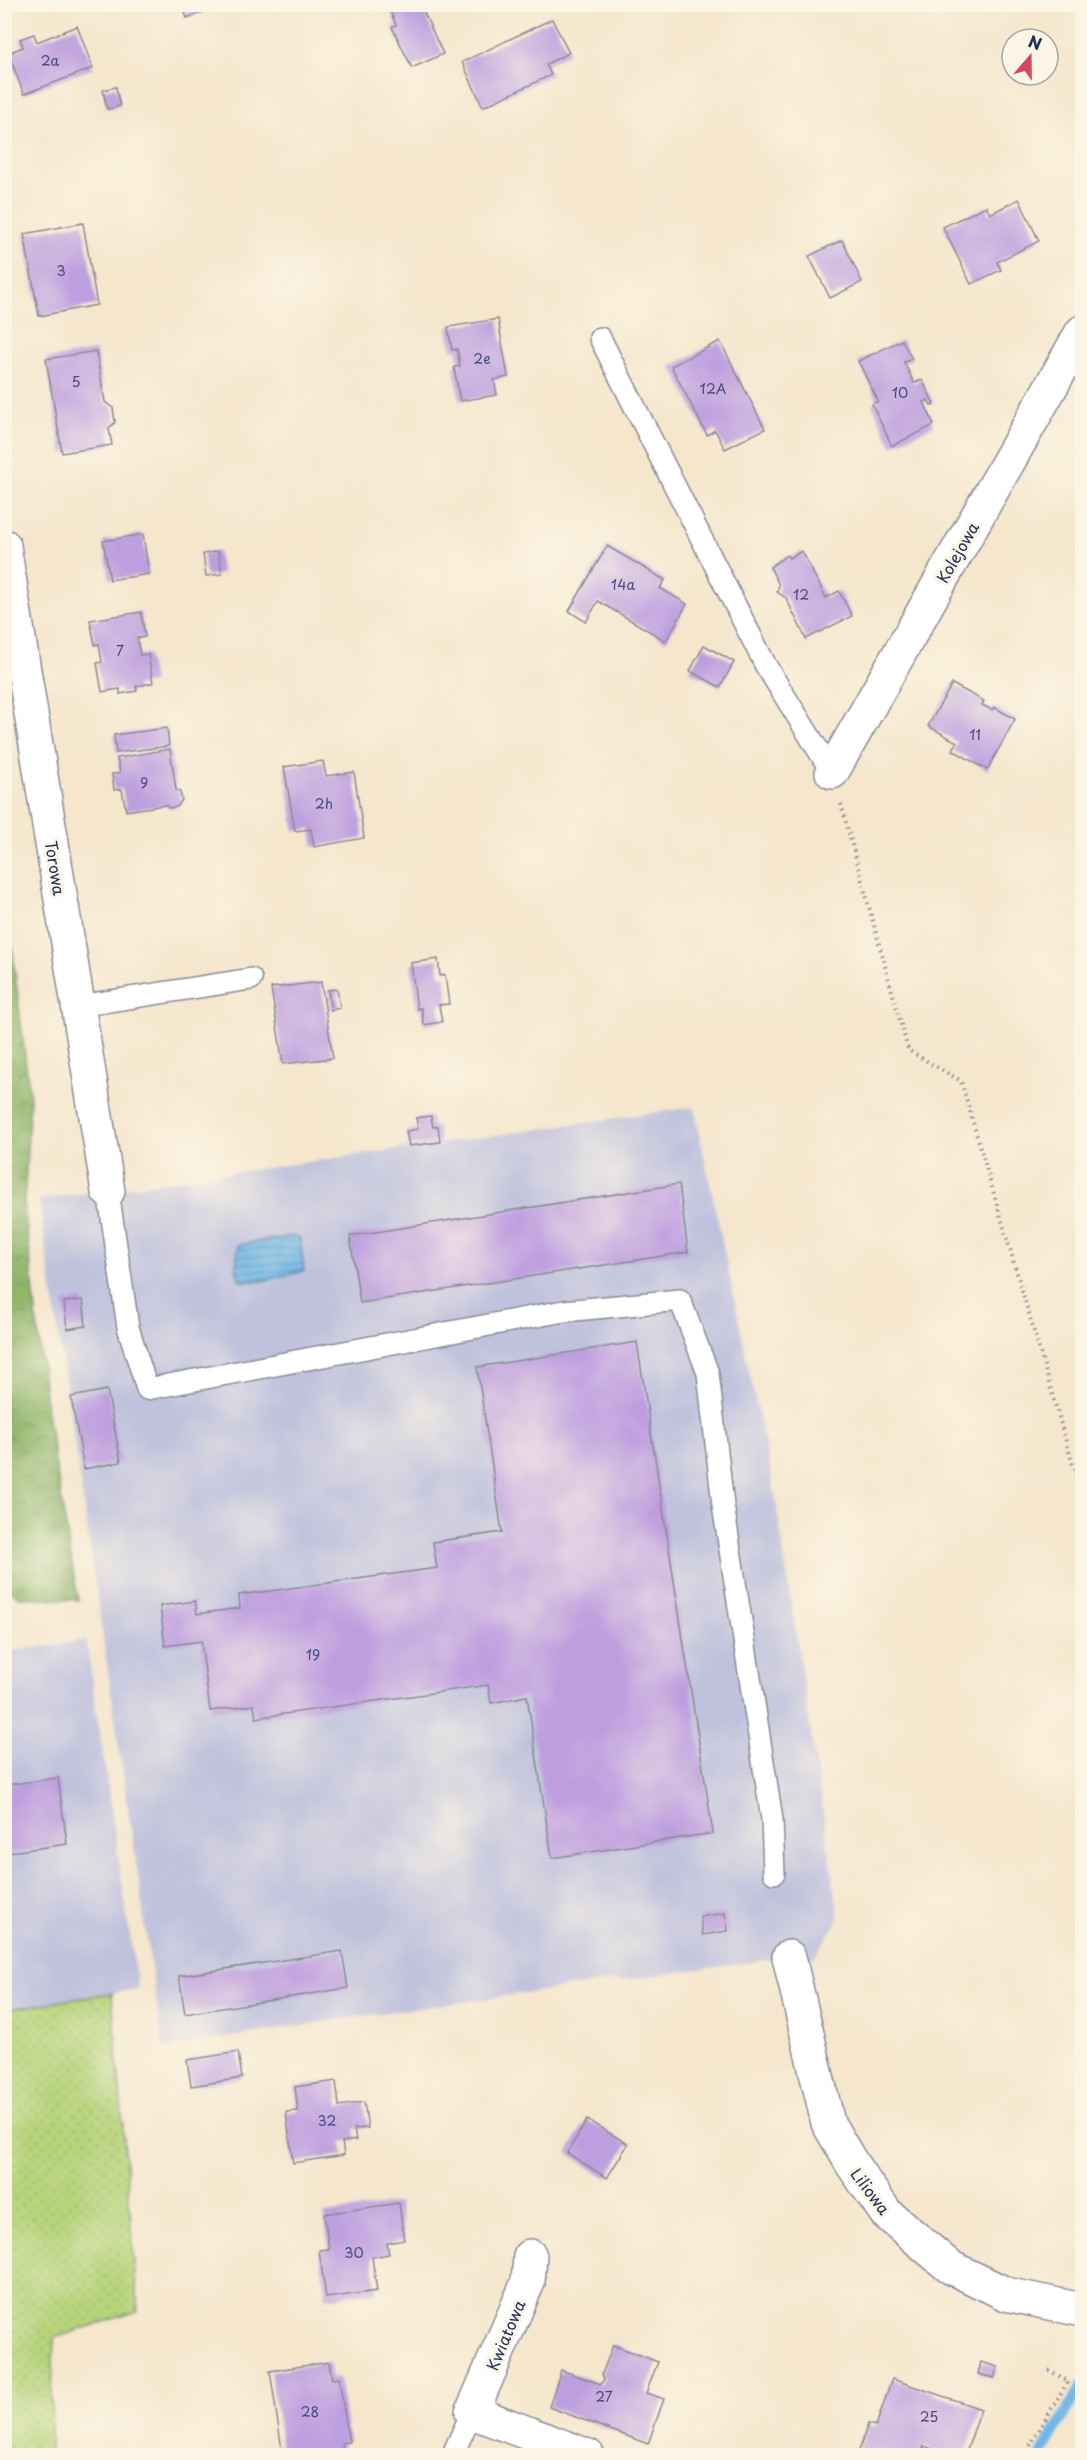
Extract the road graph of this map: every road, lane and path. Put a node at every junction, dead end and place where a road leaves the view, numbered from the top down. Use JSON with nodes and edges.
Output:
{"nodes":[{"id":1,"x":1083,"y":332,"type":"edge"},
{"id":2,"x":600,"y":338,"type":"dead end"},
{"id":3,"x":4,"y":546,"type":"edge"},
{"id":4,"x":832,"y":772,"type":"junction"},
{"id":5,"x":251,"y":979,"type":"dead end"},
{"id":6,"x":78,"y":1006,"type":"junction"},
{"id":7,"x":108,"y":1191,"type":"joint"},
{"id":8,"x":1083,"y":1496,"type":"edge"},
{"id":9,"x":774,"y":1874,"type":"dead end"},
{"id":10,"x":789,"y":1957,"type":"dead end"},
{"id":11,"x":530,"y":2256,"type":"dead end"},
{"id":12,"x":1083,"y":2310,"type":"edge"},
{"id":13,"x":1045,"y":2368,"type":"dead end"},
{"id":14,"x":472,"y":2412,"type":"junction"},
{"id":15,"x":452,"y":2456,"type":"edge"},
{"id":16,"x":588,"y":2456,"type":"edge"},
{"id":17,"x":1024,"y":2456,"type":"edge"}],
"edges":[{"from":1,"to":4,"type":"street","name":"Kolejowa"},
{"from":2,"to":4,"type":"lane"},
{"from":3,"to":6,"type":"street","name":"Torowa"},
{"from":4,"to":8,"type":"path"},
{"from":5,"to":6,"type":"lane"},
{"from":6,"to":7,"type":"street","name":"Torowa"},
{"from":7,"to":9,"type":"lane"},
{"from":10,"to":12,"type":"street","name":"Liliowa"},
{"from":11,"to":14,"type":"street","name":"Kwiatowa"},
{"from":13,"to":17,"type":"path"},
{"from":14,"to":15,"type":"lane","name":"Kwiatowa"},
{"from":14,"to":16,"type":"street"}]}
